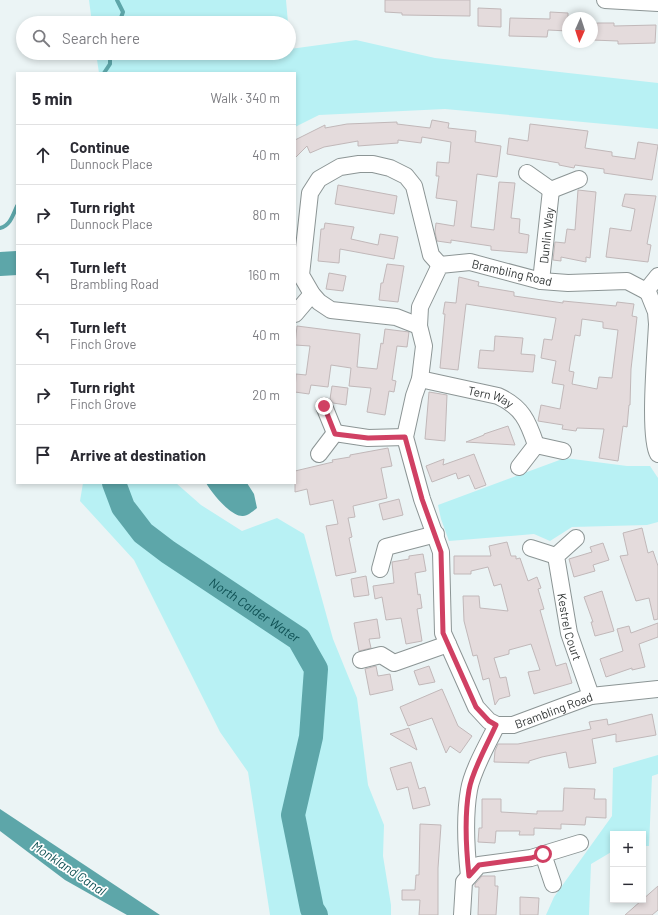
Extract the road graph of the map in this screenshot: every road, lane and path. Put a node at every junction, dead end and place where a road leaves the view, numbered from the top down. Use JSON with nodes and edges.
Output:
{"nodes":[{"id":1,"x":605,"y":0,"type":"edge"},
{"id":2,"x":658,"y":3,"type":"edge"},
{"id":3,"x":527,"y":173,"type":"dead end"},
{"id":4,"x":579,"y":178,"type":"dead end"},
{"id":5,"x":551,"y":190,"type":"junction"},
{"id":6,"x":440,"y":265,"type":"junction"},
{"id":7,"x":658,"y":276,"type":"edge"},
{"id":8,"x":541,"y":281,"type":"junction"},
{"id":9,"x":646,"y":291,"type":"junction"},
{"id":10,"x":312,"y":294,"type":"junction"},
{"id":11,"x":296,"y":313,"type":"edge"},
{"id":12,"x":419,"y":326,"type":"junction"},
{"id":13,"x":420,"y":379,"type":"junction"},
{"id":14,"x":656,"y":380,"type":"edge"},
{"id":15,"x":324,"y":406,"type":"dead end"},
{"id":16,"x":656,"y":430,"type":"edge"},
{"id":17,"x":335,"y":434,"type":"junction"},
{"id":18,"x":405,"y":437,"type":"junction"},
{"id":19,"x":536,"y":445,"type":"junction"},
{"id":20,"x":563,"y":451,"type":"dead end"},
{"id":21,"x":319,"y":454,"type":"dead end"},
{"id":22,"x":658,"y":454,"type":"edge"},
{"id":23,"x":519,"y":467,"type":"dead end"},
{"id":24,"x":436,"y":534,"type":"junction"},
{"id":25,"x":576,"y":538,"type":"dead end"},
{"id":26,"x":531,"y":548,"type":"dead end"},
{"id":27,"x":556,"y":556,"type":"junction"},
{"id":28,"x":380,"y":569,"type":"dead end"},
{"id":29,"x":448,"y":644,"type":"junction"},
{"id":30,"x":361,"y":660,"type":"dead end"},
{"id":31,"x":658,"y":689,"type":"edge"},
{"id":32,"x":590,"y":696,"type":"junction"},
{"id":33,"x":496,"y":725,"type":"junction"},
{"id":34,"x":580,"y":843,"type":"dead end"},
{"id":35,"x":543,"y":854,"type":"junction"},
{"id":36,"x":469,"y":876,"type":"junction"},
{"id":37,"x":553,"y":884,"type":"dead end"},
{"id":38,"x":462,"y":915,"type":"edge"}],
"edges":[{"from":1,"to":2,"type":"street"},
{"from":3,"to":5,"type":"street"},
{"from":4,"to":5,"type":"street"},
{"from":5,"to":8,"type":"street","name":"Dunlin Way"},
{"from":6,"to":8,"type":"street","name":"Brambling Road"},
{"from":6,"to":10,"type":"street"},
{"from":6,"to":12,"type":"street","name":"Brambling Road"},
{"from":7,"to":9,"type":"street"},
{"from":8,"to":9,"type":"street","name":"Brambling Road"},
{"from":9,"to":14,"type":"street"},
{"from":10,"to":11,"type":"street"},
{"from":10,"to":12,"type":"street"},
{"from":12,"to":13,"type":"street","name":"Brambling Road"},
{"from":13,"to":18,"type":"street","name":"Brambling Road"},
{"from":13,"to":19,"type":"street","name":"Tern Way"},
{"from":14,"to":16,"type":"street"},
{"from":15,"to":17,"type":"street"},
{"from":16,"to":22,"type":"street"},
{"from":17,"to":18,"type":"street"},
{"from":17,"to":21,"type":"street"},
{"from":18,"to":24,"type":"street","name":"Brambling Road"},
{"from":19,"to":20,"type":"street"},
{"from":19,"to":23,"type":"street"},
{"from":24,"to":28,"type":"street"},
{"from":24,"to":29,"type":"street","name":"Brambling Road"},
{"from":25,"to":27,"type":"street"},
{"from":26,"to":27,"type":"street"},
{"from":27,"to":32,"type":"street","name":"Kestrel Court"},
{"from":29,"to":30,"type":"street"},
{"from":29,"to":33,"type":"street","name":"Brambling Road"},
{"from":31,"to":32,"type":"street","name":"Brambling Road"},
{"from":32,"to":33,"type":"street","name":"Brambling Road"},
{"from":33,"to":36,"type":"street"},
{"from":34,"to":35,"type":"street"},
{"from":35,"to":36,"type":"street"},
{"from":35,"to":37,"type":"street"},
{"from":36,"to":38,"type":"street"}]}
